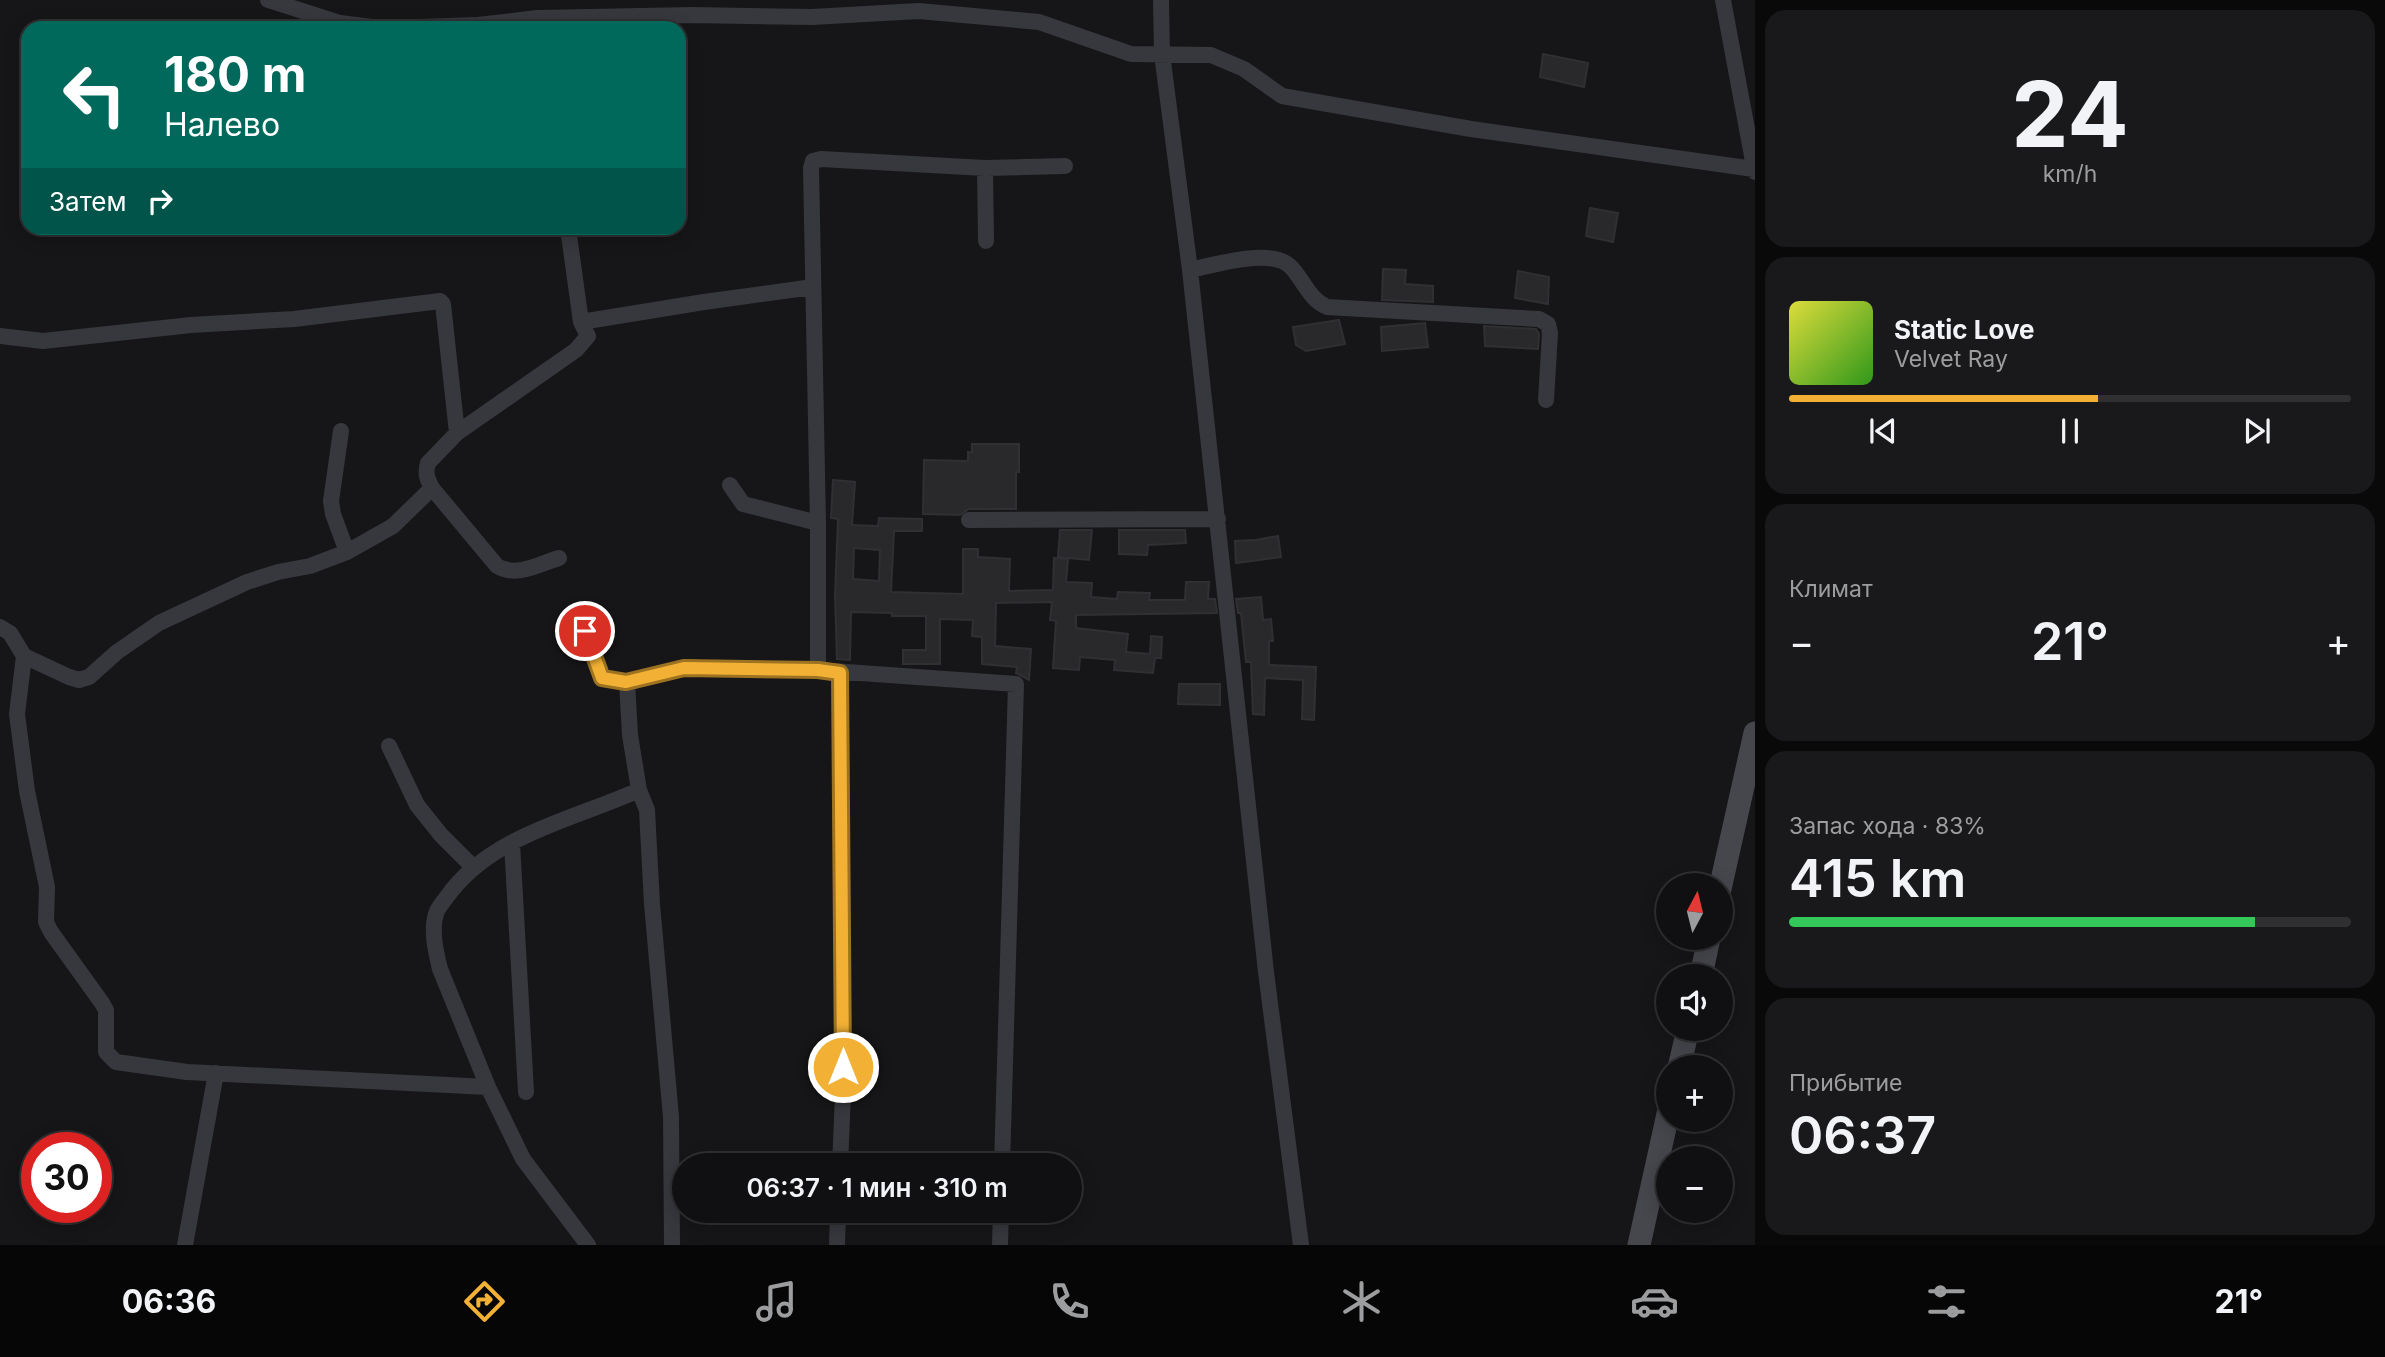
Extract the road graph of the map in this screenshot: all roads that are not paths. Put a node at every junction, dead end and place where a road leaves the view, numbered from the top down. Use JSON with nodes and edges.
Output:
{"nodes":[{"id":1,"x":268,"y":0,"type":"edge"},
{"id":2,"x":944,"y":0,"type":"edge"},
{"id":3,"x":1161,"y":0,"type":"edge"},
{"id":4,"x":1723,"y":0,"type":"edge"},
{"id":5,"x":958,"y":14,"type":"junction"},
{"id":6,"x":334,"y":21,"type":"edge"},
{"id":7,"x":576,"y":21,"type":"edge"},
{"id":8,"x":1162,"y":54,"type":"junction"},
{"id":9,"x":1065,"y":166,"type":"dead end"},
{"id":10,"x":985,"y":168,"type":"junction"},
{"id":11,"x":1755,"y":170,"type":"edge"},
{"id":12,"x":569,"y":235,"type":"edge"},
{"id":13,"x":986,"y":241,"type":"dead end"},
{"id":14,"x":1190,"y":270,"type":"junction"},
{"id":15,"x":813,"y":287,"type":"junction"},
{"id":16,"x":581,"y":322,"type":"junction"},
{"id":17,"x":0,"y":335,"type":"edge"},
{"id":18,"x":1546,"y":400,"type":"dead end"},
{"id":19,"x":341,"y":431,"type":"dead end"},
{"id":20,"x":457,"y":433,"type":"junction"},
{"id":21,"x":730,"y":485,"type":"dead end"},
{"id":22,"x":432,"y":488,"type":"junction"},
{"id":23,"x":1218,"y":519,"type":"junction"},
{"id":24,"x":969,"y":520,"type":"dead end"},
{"id":25,"x":818,"y":523,"type":"junction"},
{"id":26,"x":347,"y":552,"type":"junction"},
{"id":27,"x":559,"y":558,"type":"dead end"},
{"id":28,"x":0,"y":627,"type":"edge"},
{"id":29,"x":585,"y":631,"type":"dead end"},
{"id":30,"x":24,"y":656,"type":"junction"},
{"id":31,"x":818,"y":670,"type":"junction"},
{"id":32,"x":840,"y":673,"type":"junction"},
{"id":33,"x":626,"y":682,"type":"junction"},
{"id":34,"x":1755,"y":733,"type":"edge"},
{"id":35,"x":389,"y":746,"type":"dead end"},
{"id":36,"x":639,"y":790,"type":"junction"},
{"id":37,"x":512,"y":843,"type":"junction"},
{"id":38,"x":473,"y":867,"type":"junction"},
{"id":39,"x":1724,"y":873,"type":"edge"},
{"id":40,"x":216,"y":1073,"type":"junction"},
{"id":41,"x":488,"y":1087,"type":"junction"},
{"id":42,"x":526,"y":1092,"type":"dead end"},
{"id":43,"x":1664,"y":1132,"type":"edge"},
{"id":44,"x":841,"y":1153,"type":"edge"},
{"id":45,"x":1002,"y":1153,"type":"edge"},
{"id":46,"x":838,"y":1223,"type":"edge"},
{"id":47,"x":1001,"y":1223,"type":"edge"},
{"id":48,"x":185,"y":1245,"type":"edge"},
{"id":49,"x":588,"y":1245,"type":"edge"},
{"id":50,"x":672,"y":1245,"type":"edge"},
{"id":51,"x":837,"y":1245,"type":"edge"},
{"id":52,"x":1000,"y":1245,"type":"edge"},
{"id":53,"x":1301,"y":1245,"type":"edge"},
{"id":54,"x":1639,"y":1245,"type":"edge"}],
"edges":[{"from":1,"to":6,"type":"street"},
{"from":2,"to":5,"type":"street"},
{"from":3,"to":8,"type":"street"},
{"from":4,"to":11,"type":"street"},
{"from":5,"to":7,"type":"street"},
{"from":5,"to":8,"type":"street"},
{"from":8,"to":11,"type":"street"},
{"from":8,"to":14,"type":"street"},
{"from":9,"to":10,"type":"street"},
{"from":10,"to":13,"type":"street"},
{"from":10,"to":15,"type":"street"},
{"from":12,"to":16,"type":"street"},
{"from":14,"to":18,"type":"street"},
{"from":14,"to":23,"type":"street"},
{"from":15,"to":16,"type":"street"},
{"from":15,"to":25,"type":"street"},
{"from":16,"to":20,"type":"street"},
{"from":17,"to":20,"type":"street"},
{"from":19,"to":26,"type":"street"},
{"from":20,"to":22,"type":"street"},
{"from":21,"to":25,"type":"street"},
{"from":22,"to":26,"type":"street"},
{"from":22,"to":27,"type":"street"},
{"from":23,"to":24,"type":"street"},
{"from":23,"to":53,"type":"street"},
{"from":25,"to":31,"type":"street"},
{"from":26,"to":30,"type":"street"},
{"from":28,"to":30,"type":"street"},
{"from":29,"to":33,"type":"street"},
{"from":30,"to":40,"type":"street"},
{"from":31,"to":32,"type":"street"},
{"from":31,"to":33,"type":"street"},
{"from":32,"to":44,"type":"street"},
{"from":32,"to":45,"type":"street"},
{"from":33,"to":36,"type":"street"},
{"from":34,"to":39,"type":"street"},
{"from":35,"to":38,"type":"street"},
{"from":36,"to":37,"type":"street"},
{"from":36,"to":50,"type":"street"},
{"from":37,"to":38,"type":"street"},
{"from":37,"to":42,"type":"street"},
{"from":38,"to":41,"type":"street"},
{"from":40,"to":41,"type":"street"},
{"from":40,"to":48,"type":"street"},
{"from":41,"to":49,"type":"street"},
{"from":43,"to":54,"type":"street"},
{"from":46,"to":51,"type":"street"},
{"from":47,"to":52,"type":"street"}]}
